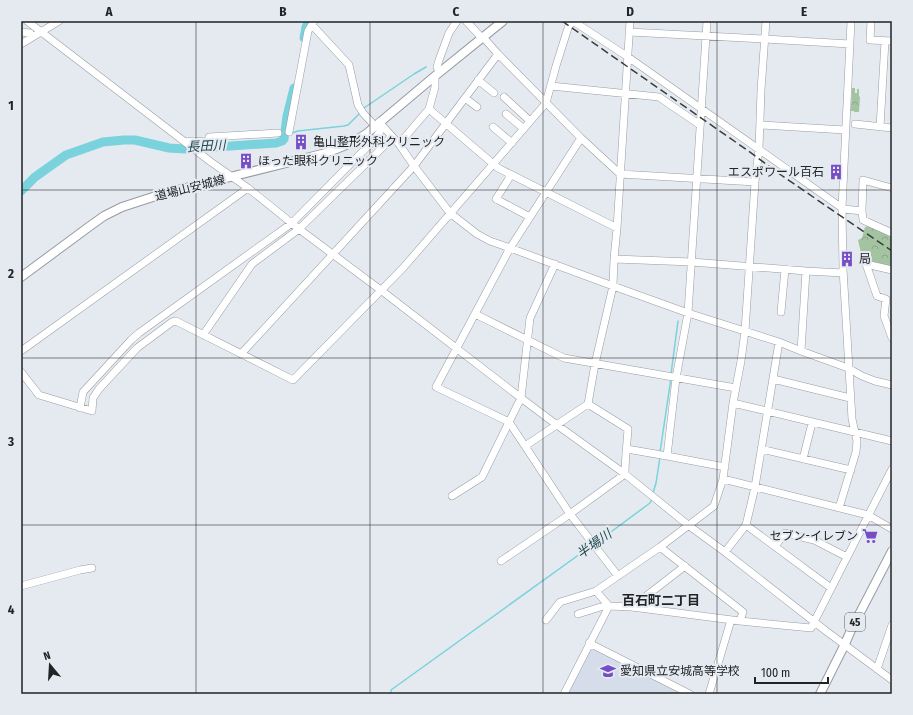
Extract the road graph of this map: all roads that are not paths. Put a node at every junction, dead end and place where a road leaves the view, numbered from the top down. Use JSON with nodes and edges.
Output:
{"nodes":[{"id":1,"x":27,"y":21,"type":"edge"},
{"id":2,"x":59,"y":21,"type":"edge"},
{"id":3,"x":457,"y":21,"type":"edge"},
{"id":4,"x":466,"y":21,"type":"edge"},
{"id":5,"x":503,"y":21,"type":"edge"},
{"id":6,"x":572,"y":21,"type":"edge"},
{"id":7,"x":630,"y":21,"type":"edge"},
{"id":8,"x":707,"y":21,"type":"edge"},
{"id":9,"x":766,"y":21,"type":"edge"},
{"id":10,"x":851,"y":21,"type":"edge"},
{"id":11,"x":871,"y":21,"type":"edge"},
{"id":12,"x":313,"y":23,"type":"edge"},
{"id":13,"x":21,"y":32,"type":"edge"},
{"id":14,"x":30,"y":32,"type":"dead end"},
{"id":15,"x":41,"y":32,"type":"junction"},
{"id":16,"x":629,"y":32,"type":"junction"},
{"id":17,"x":706,"y":36,"type":"junction"},
{"id":18,"x":482,"y":37,"type":"junction"},
{"id":19,"x":765,"y":39,"type":"junction"},
{"id":20,"x":888,"y":41,"type":"edge"},
{"id":21,"x":21,"y":44,"type":"edge"},
{"id":22,"x":850,"y":44,"type":"junction"},
{"id":23,"x":498,"y":54,"type":"junction"},
{"id":24,"x":628,"y":57,"type":"junction"},
{"id":25,"x":437,"y":74,"type":"junction"},
{"id":26,"x":478,"y":80,"type":"junction"},
{"id":27,"x":551,"y":86,"type":"junction"},
{"id":28,"x":494,"y":93,"type":"dead end"},
{"id":29,"x":625,"y":94,"type":"junction"},
{"id":30,"x":504,"y":97,"type":"dead end"},
{"id":31,"x":465,"y":98,"type":"junction"},
{"id":32,"x":546,"y":103,"type":"junction"},
{"id":33,"x":477,"y":107,"type":"dead end"},
{"id":34,"x":429,"y":109,"type":"junction"},
{"id":35,"x":702,"y":110,"type":"junction"},
{"id":36,"x":506,"y":114,"type":"dead end"},
{"id":37,"x":530,"y":121,"type":"junction"},
{"id":38,"x":446,"y":123,"type":"junction"},
{"id":39,"x":855,"y":124,"type":"dead end"},
{"id":40,"x":379,"y":125,"type":"junction"},
{"id":41,"x":700,"y":125,"type":"junction"},
{"id":42,"x":760,"y":125,"type":"junction"},
{"id":43,"x":493,"y":127,"type":"dead end"},
{"id":44,"x":880,"y":127,"type":"junction"},
{"id":45,"x":892,"y":128,"type":"edge"},
{"id":46,"x":524,"y":129,"type":"junction"},
{"id":47,"x":845,"y":130,"type":"junction"},
{"id":48,"x":289,"y":132,"type":"dead end"},
{"id":49,"x":278,"y":133,"type":"dead end"},
{"id":50,"x":391,"y":136,"type":"junction"},
{"id":51,"x":580,"y":138,"type":"junction"},
{"id":52,"x":185,"y":142,"type":"junction"},
{"id":53,"x":512,"y":143,"type":"junction"},
{"id":54,"x":399,"y":144,"type":"junction"},
{"id":55,"x":759,"y":149,"type":"junction"},
{"id":56,"x":493,"y":165,"type":"junction"},
{"id":57,"x":414,"y":166,"type":"junction"},
{"id":58,"x":620,"y":174,"type":"junction"},
{"id":59,"x":511,"y":175,"type":"junction"},
{"id":60,"x":233,"y":177,"type":"junction"},
{"id":61,"x":697,"y":179,"type":"junction"},
{"id":62,"x":755,"y":182,"type":"junction"},
{"id":63,"x":248,"y":188,"type":"junction"},
{"id":64,"x":892,"y":188,"type":"edge"},
{"id":65,"x":546,"y":193,"type":"junction"},
{"id":66,"x":842,"y":208,"type":"junction"},
{"id":67,"x":862,"y":211,"type":"junction"},
{"id":68,"x":450,"y":213,"type":"junction"},
{"id":69,"x":530,"y":217,"type":"junction"},
{"id":70,"x":292,"y":223,"type":"junction"},
{"id":71,"x":617,"y":228,"type":"junction"},
{"id":72,"x":299,"y":229,"type":"junction"},
{"id":73,"x":892,"y":233,"type":"edge"},
{"id":74,"x":510,"y":248,"type":"junction"},
{"id":75,"x":332,"y":254,"type":"junction"},
{"id":76,"x":614,"y":259,"type":"junction"},
{"id":77,"x":692,"y":262,"type":"junction"},
{"id":78,"x":555,"y":264,"type":"junction"},
{"id":79,"x":750,"y":267,"type":"junction"},
{"id":80,"x":785,"y":269,"type":"junction"},
{"id":81,"x":892,"y":270,"type":"edge"},
{"id":82,"x":806,"y":271,"type":"junction"},
{"id":83,"x":843,"y":272,"type":"junction"},
{"id":84,"x":21,"y":278,"type":"edge"},
{"id":85,"x":613,"y":286,"type":"junction"},
{"id":86,"x":382,"y":291,"type":"junction"},
{"id":87,"x":889,"y":299,"type":"edge"},
{"id":88,"x":781,"y":312,"type":"dead end"},
{"id":89,"x":688,"y":313,"type":"junction"},
{"id":90,"x":475,"y":314,"type":"junction"},
{"id":91,"x":745,"y":331,"type":"junction"},
{"id":92,"x":203,"y":335,"type":"junction"},
{"id":93,"x":892,"y":338,"type":"edge"},
{"id":94,"x":528,"y":341,"type":"junction"},
{"id":95,"x":779,"y":342,"type":"junction"},
{"id":96,"x":457,"y":349,"type":"junction"},
{"id":97,"x":21,"y":351,"type":"edge"},
{"id":98,"x":801,"y":351,"type":"junction"},
{"id":99,"x":241,"y":354,"type":"junction"},
{"id":100,"x":595,"y":364,"type":"junction"},
{"id":101,"x":848,"y":368,"type":"junction"},
{"id":102,"x":21,"y":372,"type":"edge"},
{"id":103,"x":676,"y":378,"type":"junction"},
{"id":104,"x":773,"y":379,"type":"junction"},
{"id":105,"x":892,"y":385,"type":"edge"},
{"id":106,"x":736,"y":388,"type":"junction"},
{"id":107,"x":521,"y":398,"type":"junction"},
{"id":108,"x":850,"y":398,"type":"junction"},
{"id":109,"x":733,"y":403,"type":"junction"},
{"id":110,"x":588,"y":404,"type":"junction"},
{"id":111,"x":80,"y":408,"type":"junction"},
{"id":112,"x":767,"y":412,"type":"junction"},
{"id":113,"x":509,"y":422,"type":"junction"},
{"id":114,"x":812,"y":423,"type":"junction"},
{"id":115,"x":557,"y":425,"type":"junction"},
{"id":116,"x":854,"y":432,"type":"junction"},
{"id":117,"x":892,"y":441,"type":"edge"},
{"id":118,"x":524,"y":446,"type":"junction"},
{"id":119,"x":627,"y":449,"type":"junction"},
{"id":120,"x":761,"y":449,"type":"junction"},
{"id":121,"x":667,"y":456,"type":"junction"},
{"id":122,"x":803,"y":459,"type":"junction"},
{"id":123,"x":725,"y":467,"type":"junction"},
{"id":124,"x":892,"y":469,"type":"edge"},
{"id":125,"x":851,"y":470,"type":"junction"},
{"id":126,"x":625,"y":474,"type":"junction"},
{"id":127,"x":723,"y":479,"type":"junction"},
{"id":128,"x":755,"y":487,"type":"junction"},
{"id":129,"x":452,"y":496,"type":"dead end"},
{"id":130,"x":839,"y":508,"type":"junction"},
{"id":131,"x":570,"y":514,"type":"junction"},
{"id":132,"x":868,"y":515,"type":"junction"},
{"id":133,"x":688,"y":525,"type":"junction"},
{"id":134,"x":746,"y":525,"type":"junction"},
{"id":135,"x":892,"y":529,"type":"edge"},
{"id":136,"x":660,"y":546,"type":"junction"},
{"id":137,"x":775,"y":546,"type":"junction"},
{"id":138,"x":892,"y":551,"type":"edge"},
{"id":139,"x":725,"y":552,"type":"junction"},
{"id":140,"x":847,"y":557,"type":"junction"},
{"id":141,"x":501,"y":561,"type":"dead end"},
{"id":142,"x":685,"y":566,"type":"junction"},
{"id":143,"x":92,"y":568,"type":"dead end"},
{"id":144,"x":618,"y":576,"type":"junction"},
{"id":145,"x":21,"y":586,"type":"edge"},
{"id":146,"x":831,"y":588,"type":"junction"},
{"id":147,"x":596,"y":591,"type":"junction"},
{"id":148,"x":608,"y":605,"type":"junction"},
{"id":149,"x":632,"y":607,"type":"junction"},
{"id":150,"x":578,"y":614,"type":"dead end"},
{"id":151,"x":546,"y":620,"type":"dead end"},
{"id":152,"x":731,"y":620,"type":"junction"},
{"id":153,"x":740,"y":621,"type":"junction"},
{"id":154,"x":816,"y":622,"type":"junction"},
{"id":155,"x":892,"y":625,"type":"edge"},
{"id":156,"x":589,"y":644,"type":"junction"},
{"id":157,"x":845,"y":644,"type":"junction"},
{"id":158,"x":877,"y":669,"type":"junction"},
{"id":159,"x":892,"y":680,"type":"edge"},
{"id":160,"x":564,"y":694,"type":"edge"},
{"id":161,"x":690,"y":694,"type":"edge"},
{"id":162,"x":709,"y":694,"type":"edge"},
{"id":163,"x":820,"y":694,"type":"edge"}],
"edges":[{"from":1,"to":15,"type":"street"},
{"from":2,"to":15,"type":"street"},
{"from":3,"to":25,"type":"street"},
{"from":4,"to":18,"type":"street"},
{"from":5,"to":18,"type":"main road","name":"道場山安城線"},
{"from":6,"to":24,"type":"street"},
{"from":6,"to":27,"type":"street"},
{"from":7,"to":16,"type":"street"},
{"from":8,"to":17,"type":"street"},
{"from":9,"to":19,"type":"street"},
{"from":10,"to":22,"type":"street"},
{"from":11,"to":20,"type":"street"},
{"from":12,"to":40,"type":"street"},
{"from":12,"to":48,"type":"street"},
{"from":13,"to":14,"type":"street"},
{"from":15,"to":21,"type":"street"},
{"from":15,"to":52,"type":"street"},
{"from":16,"to":17,"type":"street"},
{"from":16,"to":24,"type":"street"},
{"from":17,"to":19,"type":"street"},
{"from":17,"to":35,"type":"street"},
{"from":18,"to":23,"type":"street"},
{"from":18,"to":25,"type":"main road","name":"道場山安城線"},
{"from":19,"to":22,"type":"street"},
{"from":19,"to":42,"type":"street"},
{"from":20,"to":44,"type":"street"},
{"from":22,"to":47,"type":"street"},
{"from":23,"to":26,"type":"street"},
{"from":23,"to":32,"type":"street"},
{"from":24,"to":29,"type":"street"},
{"from":24,"to":35,"type":"street"},
{"from":25,"to":34,"type":"street"},
{"from":25,"to":40,"type":"main road","name":"道場山安城線"},
{"from":26,"to":28,"type":"street"},
{"from":26,"to":31,"type":"street"},
{"from":27,"to":29,"type":"street"},
{"from":27,"to":32,"type":"street"},
{"from":29,"to":41,"type":"street"},
{"from":29,"to":58,"type":"street"},
{"from":30,"to":37,"type":"street"},
{"from":31,"to":33,"type":"street"},
{"from":31,"to":38,"type":"street"},
{"from":32,"to":37,"type":"street"},
{"from":32,"to":51,"type":"street"},
{"from":34,"to":38,"type":"street"},
{"from":34,"to":54,"type":"street"},
{"from":35,"to":41,"type":"street"},
{"from":35,"to":55,"type":"street"},
{"from":36,"to":46,"type":"street"},
{"from":37,"to":46,"type":"street"},
{"from":38,"to":56,"type":"street"},
{"from":38,"to":57,"type":"street"},
{"from":39,"to":44,"type":"street"},
{"from":40,"to":50,"type":"street"},
{"from":40,"to":60,"type":"main road","name":"道場山安城線"},
{"from":40,"to":70,"type":"street"},
{"from":41,"to":61,"type":"street"},
{"from":42,"to":47,"type":"street"},
{"from":42,"to":55,"type":"street"},
{"from":43,"to":53,"type":"street"},
{"from":44,"to":45,"type":"street"},
{"from":46,"to":53,"type":"street"},
{"from":47,"to":66,"type":"street"},
{"from":49,"to":52,"type":"street"},
{"from":50,"to":54,"type":"street"},
{"from":50,"to":72,"type":"street"},
{"from":51,"to":58,"type":"street"},
{"from":51,"to":65,"type":"street"},
{"from":52,"to":60,"type":"street"},
{"from":53,"to":56,"type":"street"},
{"from":54,"to":57,"type":"street"},
{"from":55,"to":62,"type":"street"},
{"from":55,"to":66,"type":"street"},
{"from":56,"to":59,"type":"street"},
{"from":56,"to":68,"type":"street"},
{"from":57,"to":68,"type":"street"},
{"from":57,"to":75,"type":"street"},
{"from":58,"to":61,"type":"street"},
{"from":58,"to":71,"type":"street"},
{"from":59,"to":65,"type":"street"},
{"from":59,"to":69,"type":"street"},
{"from":60,"to":63,"type":"street"},
{"from":60,"to":84,"type":"main road","name":"道場山安城線"},
{"from":61,"to":62,"type":"street"},
{"from":61,"to":77,"type":"street"},
{"from":62,"to":79,"type":"street"},
{"from":63,"to":70,"type":"street"},
{"from":63,"to":97,"type":"street"},
{"from":64,"to":67,"type":"street"},
{"from":65,"to":69,"type":"street"},
{"from":65,"to":71,"type":"street"},
{"from":66,"to":67,"type":"street"},
{"from":66,"to":83,"type":"street"},
{"from":67,"to":73,"type":"street"},
{"from":68,"to":74,"type":"street"},
{"from":68,"to":86,"type":"street"},
{"from":69,"to":74,"type":"street"},
{"from":70,"to":72,"type":"street"},
{"from":70,"to":111,"type":"street"},
{"from":71,"to":76,"type":"street"},
{"from":72,"to":75,"type":"street"},
{"from":72,"to":92,"type":"street"},
{"from":74,"to":78,"type":"street"},
{"from":74,"to":90,"type":"street"},
{"from":75,"to":86,"type":"street"},
{"from":75,"to":99,"type":"street"},
{"from":76,"to":77,"type":"street"},
{"from":76,"to":85,"type":"street"},
{"from":77,"to":79,"type":"street"},
{"from":77,"to":89,"type":"street"},
{"from":78,"to":85,"type":"street"},
{"from":78,"to":94,"type":"street"},
{"from":79,"to":80,"type":"street"},
{"from":79,"to":91,"type":"street"},
{"from":80,"to":82,"type":"street"},
{"from":80,"to":88,"type":"street"},
{"from":81,"to":87,"type":"street"},
{"from":82,"to":83,"type":"street"},
{"from":82,"to":98,"type":"street"},
{"from":83,"to":101,"type":"street"},
{"from":85,"to":89,"type":"street"},
{"from":85,"to":100,"type":"street"},
{"from":86,"to":96,"type":"street"},
{"from":86,"to":99,"type":"street"},
{"from":87,"to":93,"type":"street"},
{"from":89,"to":91,"type":"street"},
{"from":89,"to":103,"type":"street"},
{"from":90,"to":94,"type":"street"},
{"from":90,"to":96,"type":"street"},
{"from":91,"to":95,"type":"street"},
{"from":91,"to":106,"type":"street"},
{"from":92,"to":99,"type":"street"},
{"from":92,"to":111,"type":"street"},
{"from":94,"to":100,"type":"street"},
{"from":94,"to":107,"type":"street"},
{"from":95,"to":98,"type":"street"},
{"from":95,"to":104,"type":"street"},
{"from":96,"to":107,"type":"street"},
{"from":96,"to":113,"type":"street"},
{"from":98,"to":101,"type":"street"},
{"from":100,"to":103,"type":"street"},
{"from":100,"to":110,"type":"street"},
{"from":101,"to":105,"type":"street"},
{"from":101,"to":108,"type":"street"},
{"from":102,"to":111,"type":"street"},
{"from":103,"to":106,"type":"street"},
{"from":103,"to":121,"type":"street"},
{"from":104,"to":108,"type":"street"},
{"from":104,"to":112,"type":"street"},
{"from":106,"to":109,"type":"street"},
{"from":107,"to":113,"type":"street"},
{"from":107,"to":115,"type":"street"},
{"from":108,"to":116,"type":"street"},
{"from":109,"to":112,"type":"street"},
{"from":109,"to":123,"type":"street"},
{"from":110,"to":115,"type":"street"},
{"from":110,"to":119,"type":"street"},
{"from":112,"to":114,"type":"street"},
{"from":112,"to":120,"type":"street"},
{"from":113,"to":118,"type":"street"},
{"from":113,"to":129,"type":"street"},
{"from":114,"to":116,"type":"street"},
{"from":114,"to":122,"type":"street"},
{"from":115,"to":118,"type":"street"},
{"from":115,"to":126,"type":"street"},
{"from":116,"to":117,"type":"street"},
{"from":116,"to":125,"type":"street"},
{"from":118,"to":131,"type":"street"},
{"from":119,"to":121,"type":"street"},
{"from":119,"to":126,"type":"street"},
{"from":120,"to":122,"type":"street"},
{"from":120,"to":128,"type":"street"},
{"from":121,"to":123,"type":"street"},
{"from":122,"to":125,"type":"street"},
{"from":123,"to":127,"type":"street"},
{"from":124,"to":132,"type":"street"},
{"from":125,"to":130,"type":"street"},
{"from":126,"to":131,"type":"street"},
{"from":126,"to":133,"type":"street"},
{"from":127,"to":128,"type":"street"},
{"from":127,"to":133,"type":"street"},
{"from":128,"to":130,"type":"street"},
{"from":128,"to":134,"type":"street"},
{"from":130,"to":132,"type":"street"},
{"from":131,"to":141,"type":"street"},
{"from":131,"to":144,"type":"street"},
{"from":132,"to":135,"type":"street"},
{"from":132,"to":140,"type":"street"},
{"from":133,"to":136,"type":"street"},
{"from":133,"to":139,"type":"street"},
{"from":134,"to":137,"type":"street"},
{"from":134,"to":139,"type":"street"},
{"from":136,"to":142,"type":"street"},
{"from":136,"to":144,"type":"street"},
{"from":137,"to":140,"type":"street"},
{"from":137,"to":146,"type":"street"},
{"from":138,"to":157,"type":"main road","number":"45"},
{"from":139,"to":154,"type":"street"},
{"from":140,"to":146,"type":"street"},
{"from":142,"to":149,"type":"street"},
{"from":142,"to":153,"type":"street"},
{"from":143,"to":145,"type":"street"},
{"from":144,"to":147,"type":"street"},
{"from":146,"to":154,"type":"street"},
{"from":147,"to":148,"type":"street"},
{"from":147,"to":151,"type":"street"},
{"from":148,"to":149,"type":"street"},
{"from":148,"to":150,"type":"street"},
{"from":148,"to":156,"type":"street"},
{"from":149,"to":152,"type":"street"},
{"from":152,"to":153,"type":"street"},
{"from":152,"to":162,"type":"street"},
{"from":153,"to":154,"type":"street"},
{"from":154,"to":157,"type":"street"},
{"from":155,"to":158,"type":"street"},
{"from":156,"to":160,"type":"street"},
{"from":156,"to":161,"type":"street"},
{"from":157,"to":158,"type":"street"},
{"from":157,"to":163,"type":"main road","number":"45"},
{"from":158,"to":159,"type":"street"}]}
